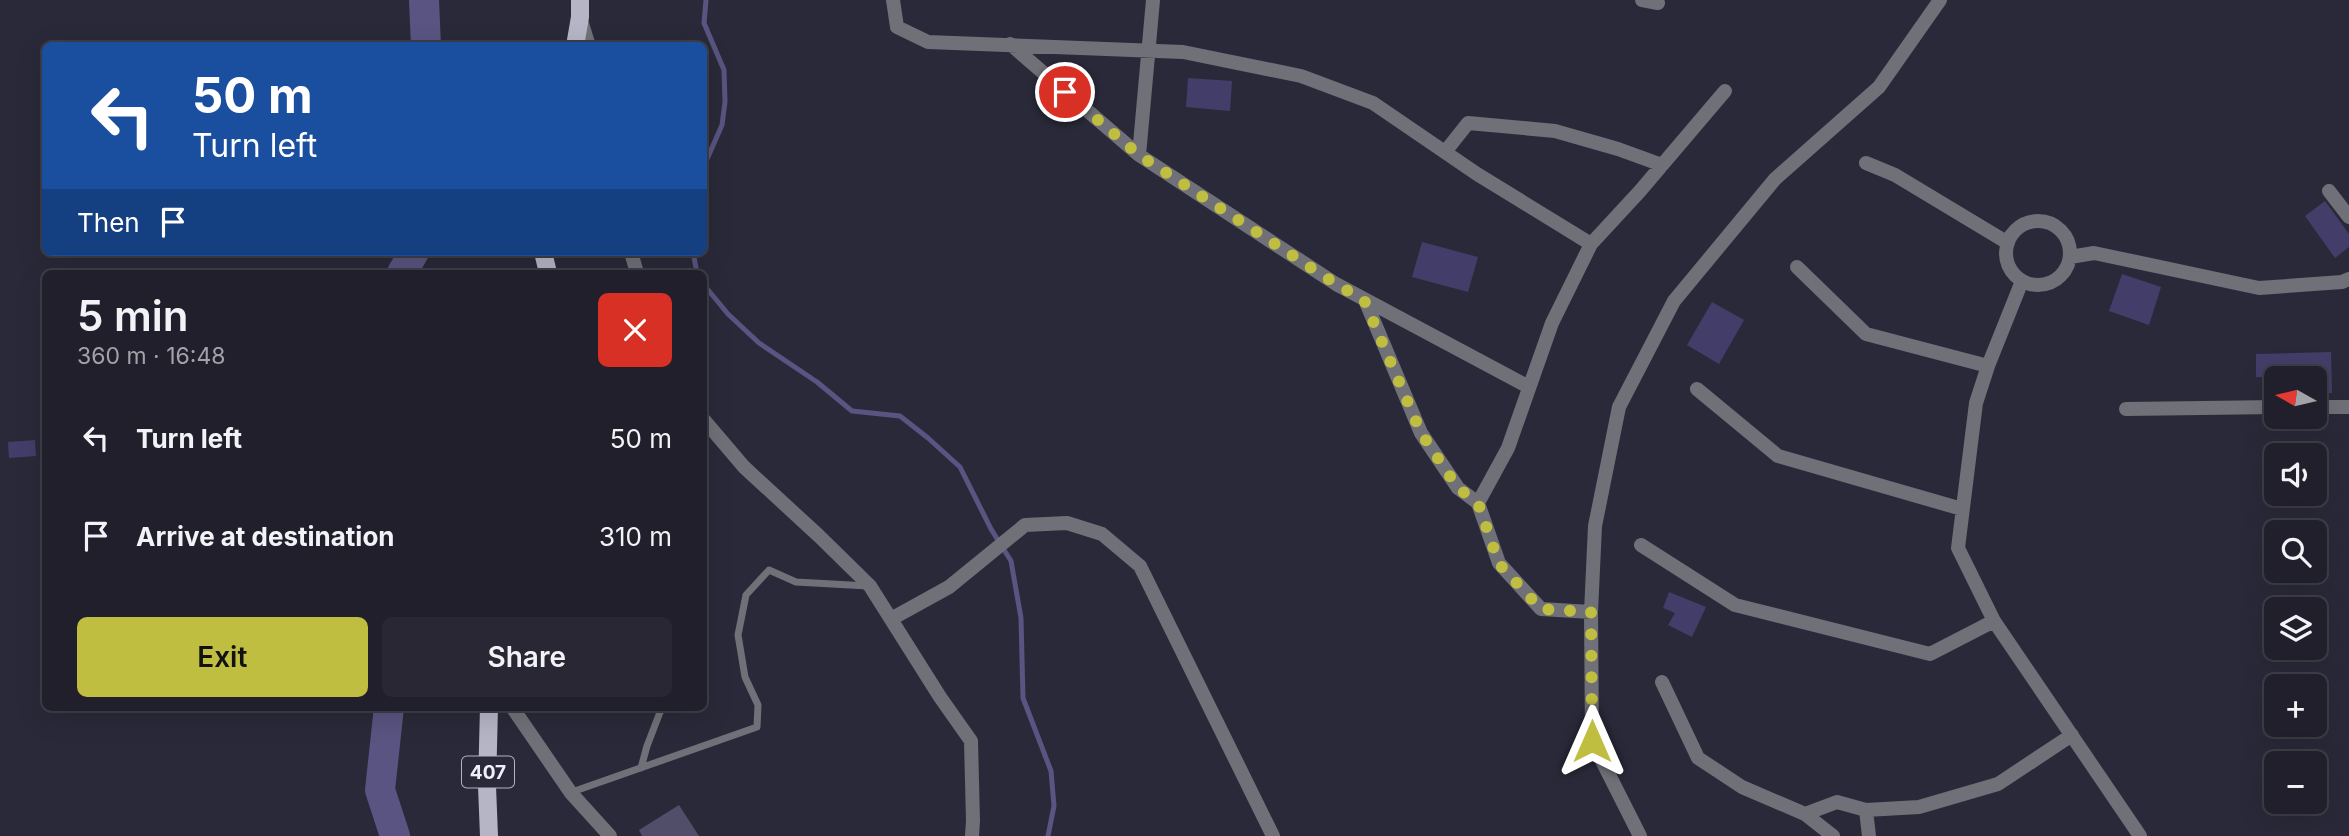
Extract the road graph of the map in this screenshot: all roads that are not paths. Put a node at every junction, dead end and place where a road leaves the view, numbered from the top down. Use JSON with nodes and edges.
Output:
{"nodes":[{"id":1,"x":893,"y":0,"type":"edge"},
{"id":2,"x":1153,"y":0,"type":"edge"},
{"id":3,"x":1642,"y":0,"type":"edge"},
{"id":4,"x":1940,"y":0,"type":"edge"},
{"id":5,"x":1658,"y":3,"type":"dead end"},
{"id":6,"x":580,"y":8,"type":"edge"},
{"id":7,"x":576,"y":42,"type":"edge"},
{"id":8,"x":588,"y":42,"type":"edge"},
{"id":9,"x":1010,"y":44,"type":"junction"},
{"id":10,"x":1149,"y":51,"type":"junction"},
{"id":11,"x":1725,"y":91,"type":"dead end"},
{"id":12,"x":1445,"y":152,"type":"junction"},
{"id":13,"x":1139,"y":155,"type":"junction"},
{"id":14,"x":1866,"y":163,"type":"dead end"},
{"id":15,"x":1662,"y":165,"type":"junction"},
{"id":16,"x":2329,"y":191,"type":"dead end"},
{"id":17,"x":2349,"y":216,"type":"edge"},
{"id":18,"x":2008,"y":243,"type":"junction"},
{"id":19,"x":1591,"y":244,"type":"junction"},
{"id":20,"x":2070,"y":257,"type":"junction"},
{"id":21,"x":1797,"y":267,"type":"dead end"},
{"id":22,"x":2349,"y":279,"type":"edge"},
{"id":23,"x":2022,"y":281,"type":"junction"},
{"id":24,"x":1364,"y":300,"type":"junction"},
{"id":25,"x":1988,"y":366,"type":"junction"},
{"id":26,"x":1529,"y":387,"type":"junction"},
{"id":27,"x":1697,"y":389,"type":"dead end"},
{"id":28,"x":2264,"y":407,"type":"edge"},
{"id":29,"x":2328,"y":407,"type":"edge"},
{"id":30,"x":2349,"y":407,"type":"edge"},
{"id":31,"x":2126,"y":409,"type":"dead end"},
{"id":32,"x":707,"y":424,"type":"edge"},
{"id":33,"x":1478,"y":503,"type":"junction"},
{"id":34,"x":1962,"y":509,"type":"junction"},
{"id":35,"x":1641,"y":545,"type":"dead end"},
{"id":36,"x":870,"y":586,"type":"junction"},
{"id":37,"x":1591,"y":612,"type":"junction"},
{"id":38,"x":891,"y":620,"type":"junction"},
{"id":39,"x":1994,"y":621,"type":"junction"},
{"id":40,"x":1662,"y":682,"type":"dead end"},
{"id":41,"x":489,"y":711,"type":"edge"},
{"id":42,"x":515,"y":711,"type":"edge"},
{"id":43,"x":660,"y":711,"type":"edge"},
{"id":44,"x":2072,"y":735,"type":"junction"},
{"id":45,"x":641,"y":768,"type":"junction"},
{"id":46,"x":571,"y":793,"type":"junction"},
{"id":47,"x":1866,"y":810,"type":"junction"},
{"id":48,"x":1805,"y":814,"type":"junction"},
{"id":49,"x":489,"y":836,"type":"edge"},
{"id":50,"x":610,"y":836,"type":"edge"},
{"id":51,"x":972,"y":836,"type":"edge"},
{"id":52,"x":1273,"y":836,"type":"edge"},
{"id":53,"x":1640,"y":836,"type":"edge"},
{"id":54,"x":1833,"y":836,"type":"edge"},
{"id":55,"x":1869,"y":836,"type":"edge"},
{"id":56,"x":2140,"y":836,"type":"edge"}],
"edges":[{"from":1,"to":9,"type":"street"},
{"from":2,"to":10,"type":"street"},
{"from":3,"to":5,"type":"street"},
{"from":4,"to":37,"type":"street"},
{"from":6,"to":7,"type":"main road"},
{"from":6,"to":8,"type":"street"},
{"from":9,"to":10,"type":"street"},
{"from":9,"to":13,"type":"street"},
{"from":10,"to":12,"type":"street"},
{"from":10,"to":13,"type":"street"},
{"from":11,"to":15,"type":"street"},
{"from":12,"to":15,"type":"street"},
{"from":12,"to":19,"type":"street"},
{"from":13,"to":24,"type":"street"},
{"from":14,"to":18,"type":"street"},
{"from":15,"to":19,"type":"street"},
{"from":16,"to":17,"type":"street"},
{"from":18,"to":20,"type":"street"},
{"from":18,"to":23,"type":"street"},
{"from":19,"to":26,"type":"street"},
{"from":20,"to":22,"type":"street"},
{"from":20,"to":23,"type":"street"},
{"from":21,"to":25,"type":"street"},
{"from":23,"to":25,"type":"street"},
{"from":24,"to":26,"type":"street"},
{"from":24,"to":33,"type":"street"},
{"from":25,"to":34,"type":"street"},
{"from":26,"to":33,"type":"street"},
{"from":27,"to":34,"type":"street"},
{"from":28,"to":31,"type":"street"},
{"from":29,"to":30,"type":"street"},
{"from":32,"to":36,"type":"street"},
{"from":33,"to":37,"type":"street"},
{"from":34,"to":39,"type":"street"},
{"from":35,"to":39,"type":"street"},
{"from":36,"to":38,"type":"street"},
{"from":36,"to":45,"type":"lane"},
{"from":37,"to":53,"type":"street"},
{"from":38,"to":51,"type":"street"},
{"from":38,"to":52,"type":"street"},
{"from":39,"to":44,"type":"street"},
{"from":40,"to":48,"type":"street"},
{"from":41,"to":49,"type":"main road","number":"407"},
{"from":42,"to":46,"type":"street"},
{"from":43,"to":45,"type":"lane"},
{"from":44,"to":47,"type":"street"},
{"from":44,"to":56,"type":"street"},
{"from":45,"to":46,"type":"lane"},
{"from":46,"to":50,"type":"street"},
{"from":47,"to":48,"type":"street"},
{"from":47,"to":55,"type":"street"},
{"from":48,"to":54,"type":"street"}]}
